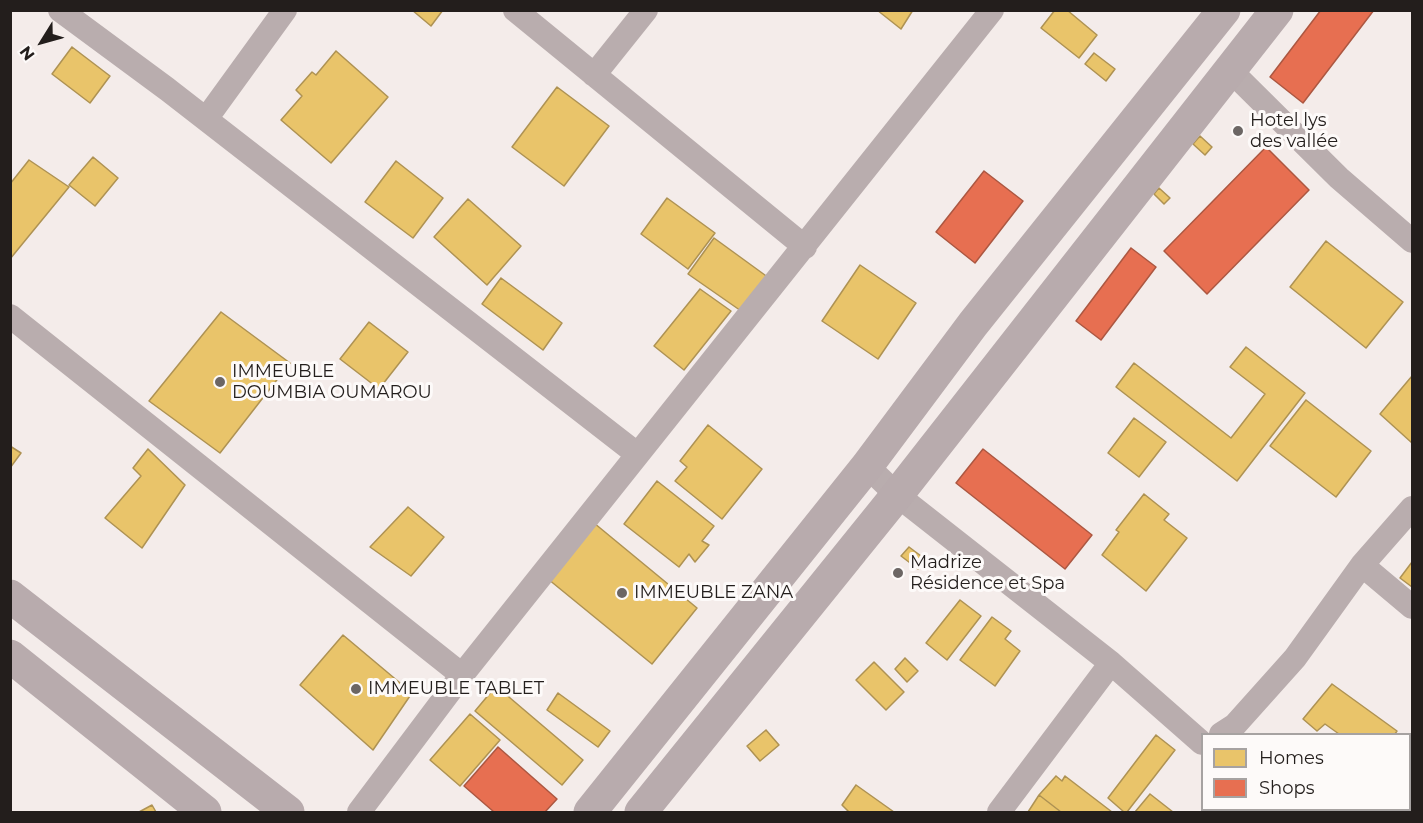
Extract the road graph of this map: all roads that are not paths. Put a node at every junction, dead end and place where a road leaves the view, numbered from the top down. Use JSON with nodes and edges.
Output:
{"nodes":[{"id":1,"x":60,"y":10,"type":"edge"},
{"id":2,"x":285,"y":10,"type":"edge"},
{"id":3,"x":515,"y":10,"type":"edge"},
{"id":4,"x":646,"y":10,"type":"edge"},
{"id":5,"x":992,"y":10,"type":"edge"},
{"id":6,"x":1224,"y":10,"type":"edge"},
{"id":7,"x":1277,"y":10,"type":"edge"},
{"id":8,"x":1230,"y":70,"type":"junction"},
{"id":9,"x":594,"y":75,"type":"junction"},
{"id":10,"x":206,"y":119,"type":"junction"},
{"id":11,"x":1413,"y":241,"type":"edge"},
{"id":12,"x":805,"y":247,"type":"junction"},
{"id":13,"x":10,"y":316,"type":"edge"},
{"id":14,"x":637,"y":454,"type":"junction"},
{"id":15,"x":867,"y":466,"type":"junction"},
{"id":16,"x":897,"y":495,"type":"junction"},
{"id":17,"x":1413,"y":508,"type":"edge"},
{"id":18,"x":1362,"y":566,"type":"junction"},
{"id":19,"x":10,"y":596,"type":"edge"},
{"id":20,"x":1413,"y":607,"type":"edge"},
{"id":21,"x":10,"y":656,"type":"edge"},
{"id":22,"x":1111,"y":663,"type":"junction"},
{"id":23,"x":462,"y":675,"type":"junction"},
{"id":24,"x":1224,"y":733,"type":"edge"},
{"id":25,"x":1201,"y":740,"type":"edge"},
{"id":26,"x":205,"y":813,"type":"edge"},
{"id":27,"x":288,"y":813,"type":"edge"},
{"id":28,"x":359,"y":813,"type":"edge"},
{"id":29,"x":590,"y":813,"type":"edge"},
{"id":30,"x":641,"y":813,"type":"edge"},
{"id":31,"x":999,"y":813,"type":"edge"}],
"edges":[{"from":1,"to":10,"type":"street"},
{"from":2,"to":10,"type":"street"},
{"from":3,"to":9,"type":"street"},
{"from":4,"to":9,"type":"street"},
{"from":5,"to":12,"type":"street"},
{"from":6,"to":15,"type":"main road"},
{"from":7,"to":8,"type":"main road"},
{"from":8,"to":11,"type":"street"},
{"from":8,"to":16,"type":"main road"},
{"from":9,"to":12,"type":"street"},
{"from":10,"to":14,"type":"street"},
{"from":12,"to":14,"type":"street"},
{"from":13,"to":23,"type":"street"},
{"from":14,"to":23,"type":"street"},
{"from":15,"to":16,"type":"street"},
{"from":15,"to":29,"type":"main road"},
{"from":16,"to":22,"type":"street"},
{"from":16,"to":30,"type":"main road"},
{"from":17,"to":18,"type":"street"},
{"from":18,"to":20,"type":"street"},
{"from":18,"to":24,"type":"street"},
{"from":19,"to":27,"type":"main road"},
{"from":21,"to":26,"type":"main road"},
{"from":22,"to":25,"type":"street"},
{"from":22,"to":31,"type":"street"},
{"from":23,"to":28,"type":"street"}]}
